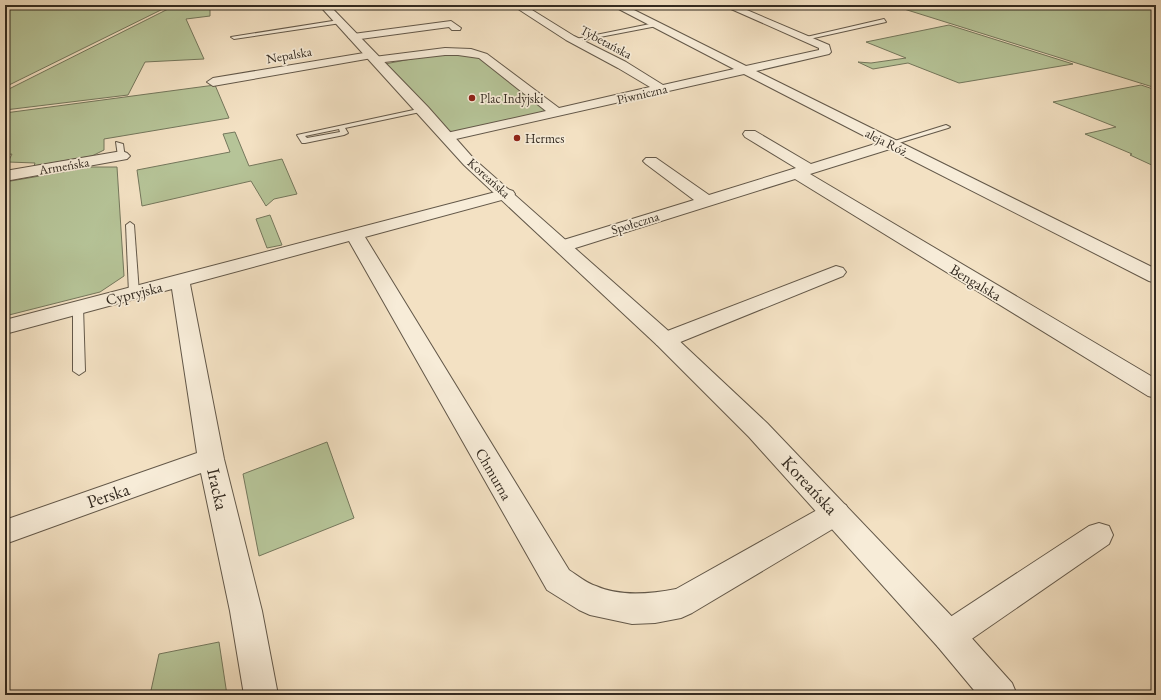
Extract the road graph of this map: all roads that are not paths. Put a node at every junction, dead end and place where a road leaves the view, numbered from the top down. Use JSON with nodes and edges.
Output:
{"nodes":[{"id":1,"x":324,"y":5,"type":"edge"},
{"id":2,"x":518,"y":5,"type":"edge"},
{"id":3,"x":616,"y":5,"type":"edge"},
{"id":4,"x":758,"y":6,"type":"edge"},
{"id":5,"x":731,"y":7,"type":"edge"},
{"id":6,"x":884,"y":21,"type":"dead end"},
{"id":7,"x":339,"y":22,"type":"junction"},
{"id":8,"x":655,"y":25,"type":"junction"},
{"id":9,"x":456,"y":28,"type":"dead end"},
{"id":10,"x":234,"y":37,"type":"dead end"},
{"id":11,"x":353,"y":37,"type":"junction"},
{"id":12,"x":805,"y":38,"type":"junction"},
{"id":13,"x":574,"y":40,"type":"junction"},
{"id":14,"x":373,"y":58,"type":"junction"},
{"id":15,"x":745,"y":71,"type":"junction"},
{"id":16,"x":213,"y":82,"type":"dead end"},
{"id":17,"x":662,"y":90,"type":"junction"},
{"id":18,"x":423,"y":110,"type":"junction"},
{"id":19,"x":558,"y":113,"type":"junction"},
{"id":20,"x":341,"y":127,"type":"junction"},
{"id":21,"x":946,"y":127,"type":"dead end"},
{"id":22,"x":750,"y":134,"type":"dead end"},
{"id":23,"x":447,"y":137,"type":"junction"},
{"id":24,"x":889,"y":144,"type":"junction"},
{"id":25,"x":121,"y":150,"type":"dead end"},
{"id":26,"x":651,"y":161,"type":"dead end"},
{"id":27,"x":803,"y":171,"type":"junction"},
{"id":28,"x":5,"y":176,"type":"edge"},
{"id":29,"x":506,"y":194,"type":"junction"},
{"id":30,"x":707,"y":201,"type":"junction"},
{"id":31,"x":130,"y":225,"type":"dead end"},
{"id":32,"x":355,"y":236,"type":"junction"},
{"id":33,"x":563,"y":246,"type":"junction"},
{"id":34,"x":836,"y":272,"type":"dead end"},
{"id":35,"x":1156,"y":277,"type":"edge"},
{"id":36,"x":180,"y":281,"type":"junction"},
{"id":37,"x":134,"y":293,"type":"junction"},
{"id":38,"x":78,"y":307,"type":"junction"},
{"id":39,"x":5,"y":327,"type":"edge"},
{"id":40,"x":665,"y":340,"type":"junction"},
{"id":41,"x":79,"y":371,"type":"dead end"},
{"id":42,"x":1156,"y":390,"type":"edge"},
{"id":43,"x":211,"y":459,"type":"junction"},
{"id":44,"x":836,"y":513,"type":"junction"},
{"id":45,"x":5,"y":532,"type":"edge"},
{"id":46,"x":1099,"y":535,"type":"dead end"},
{"id":47,"x":949,"y":636,"type":"junction"},
{"id":48,"x":261,"y":695,"type":"edge"},
{"id":49,"x":1000,"y":695,"type":"edge"}],
"edges":[{"from":1,"to":7,"type":"street","name":"Koreańska"},
{"from":2,"to":13,"type":"street","name":"Tybetańska"},
{"from":3,"to":8,"type":"street","name":"aleja Róż"},
{"from":4,"to":5,"type":"street"},
{"from":5,"to":12,"type":"street"},
{"from":6,"to":12,"type":"lane"},
{"from":7,"to":10,"type":"lane"},
{"from":7,"to":11,"type":"street","name":"Koreańska"},
{"from":8,"to":13,"type":"lane"},
{"from":8,"to":15,"type":"street","name":"aleja Róż"},
{"from":9,"to":11,"type":"street"},
{"from":11,"to":14,"type":"street","name":"Koreańska"},
{"from":12,"to":15,"type":"street","name":"Piwniczna"},
{"from":13,"to":17,"type":"street","name":"Tybetańska"},
{"from":14,"to":16,"type":"street","name":"Nepalska"},
{"from":14,"to":18,"type":"street","name":"Koreańska"},
{"from":14,"to":19,"type":"street"},
{"from":15,"to":17,"type":"street","name":"Piwniczna"},
{"from":15,"to":24,"type":"street","name":"aleja Róż"},
{"from":17,"to":19,"type":"street","name":"Piwniczna"},
{"from":18,"to":20,"type":"lane"},
{"from":18,"to":23,"type":"street","name":"Koreańska"},
{"from":19,"to":23,"type":"street","name":"Piwniczna"},
{"from":20,"to":20,"type":"lane"},
{"from":21,"to":24,"type":"lane","name":"Społeczna"},
{"from":22,"to":27,"type":"street"},
{"from":23,"to":29,"type":"street","name":"Koreańska"},
{"from":24,"to":27,"type":"street","name":"Społeczna"},
{"from":24,"to":35,"type":"street","name":"aleja Róż"},
{"from":25,"to":28,"type":"street","name":"Armeńska"},
{"from":26,"to":30,"type":"street"},
{"from":27,"to":30,"type":"street","name":"Społeczna"},
{"from":27,"to":42,"type":"street","name":"Bengalska"},
{"from":29,"to":32,"type":"street"},
{"from":29,"to":33,"type":"street","name":"Koreańska"},
{"from":30,"to":33,"type":"street","name":"Społeczna"},
{"from":31,"to":37,"type":"lane"},
{"from":32,"to":36,"type":"street","name":"Cypryjska"},
{"from":32,"to":44,"type":"street","name":"Chmurna"},
{"from":33,"to":40,"type":"street","name":"Koreańska"},
{"from":34,"to":40,"type":"street"},
{"from":36,"to":37,"type":"street","name":"Cypryjska"},
{"from":36,"to":43,"type":"street","name":"Iracka"},
{"from":37,"to":38,"type":"street","name":"Cypryjska"},
{"from":38,"to":39,"type":"street","name":"Cypryjska"},
{"from":38,"to":41,"type":"lane"},
{"from":40,"to":44,"type":"street","name":"Koreańska"},
{"from":43,"to":45,"type":"street","name":"Perska"},
{"from":43,"to":48,"type":"street","name":"Iracka"},
{"from":44,"to":47,"type":"street","name":"Koreańska"},
{"from":46,"to":47,"type":"street"},
{"from":47,"to":49,"type":"street","name":"Koreańska"}]}
